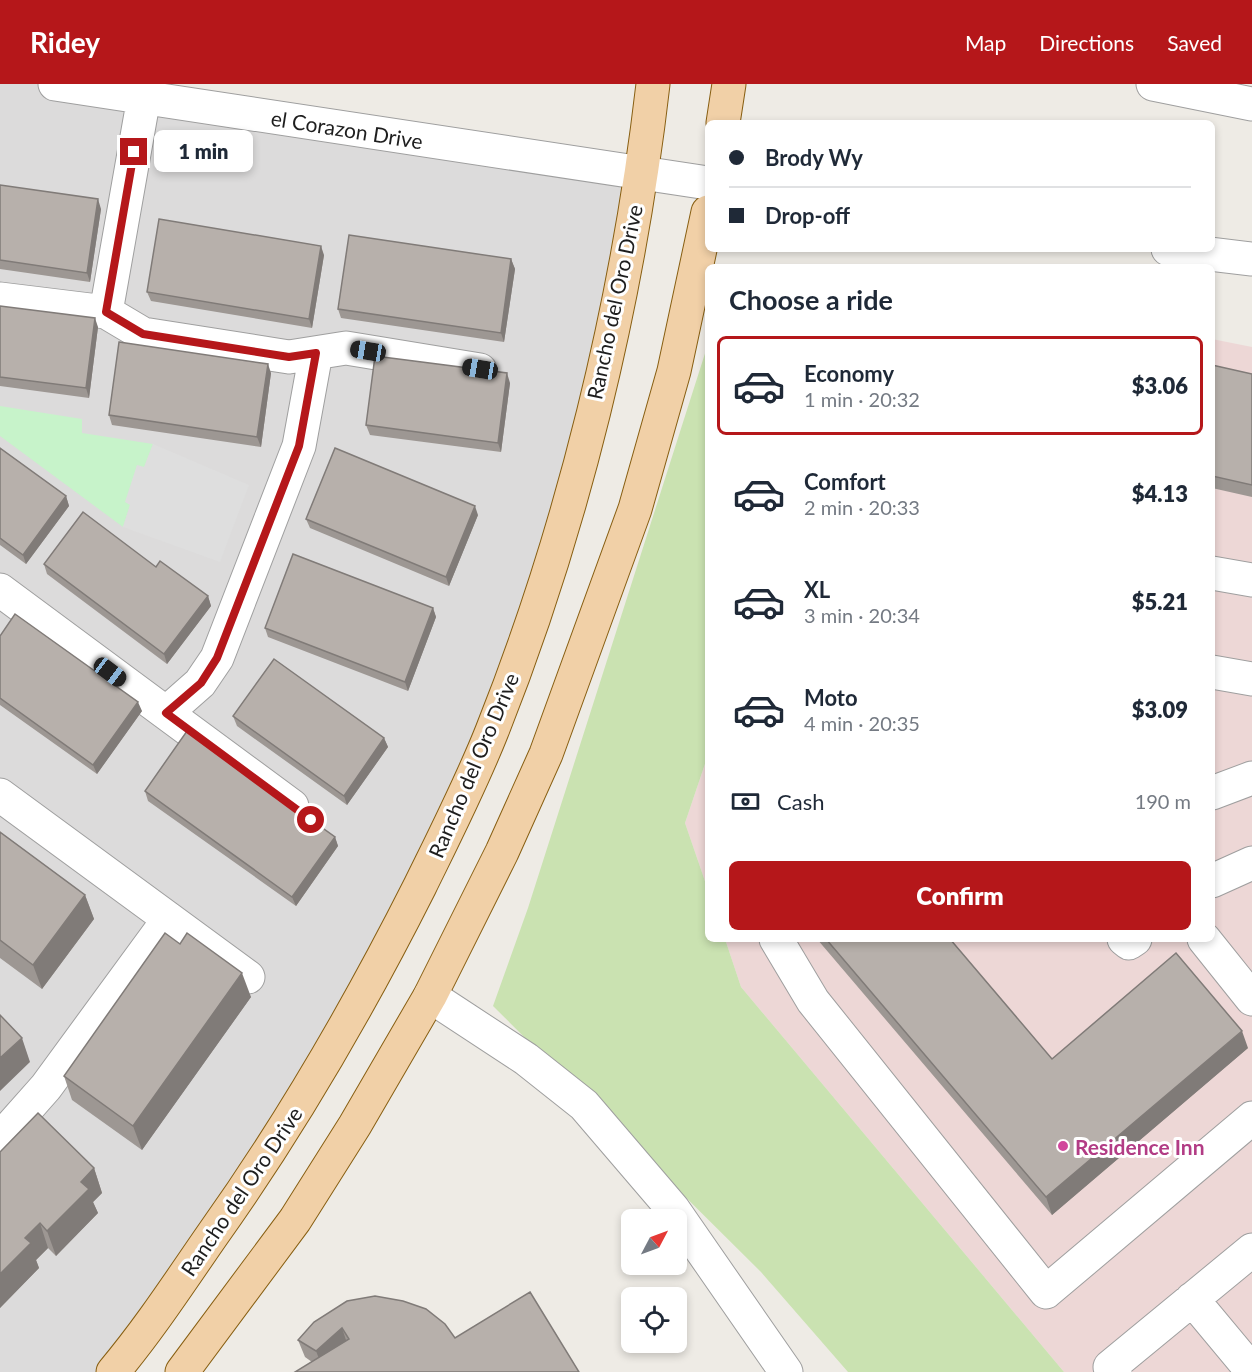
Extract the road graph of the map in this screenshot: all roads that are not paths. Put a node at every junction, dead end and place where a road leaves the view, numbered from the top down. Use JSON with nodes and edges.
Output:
{"nodes":[{"id":1,"x":55,"y":84,"type":"edge"},
{"id":2,"x":653,"y":84,"type":"edge"},
{"id":3,"x":729,"y":84,"type":"edge"},
{"id":4,"x":1153,"y":84,"type":"edge"},
{"id":5,"x":144,"y":97,"type":"junction"},
{"id":6,"x":1252,"y":104,"type":"edge"},
{"id":7,"x":723,"y":120,"type":"edge"},
{"id":8,"x":639,"y":173,"type":"junction"},
{"id":9,"x":705,"y":183,"type":"edge"},
{"id":10,"x":705,"y":226,"type":"edge"},
{"id":11,"x":1193,"y":252,"type":"edge"},
{"id":12,"x":1252,"y":259,"type":"edge"},
{"id":13,"x":0,"y":298,"type":"edge"},
{"id":14,"x":106,"y":312,"type":"junction"},
{"id":15,"x":316,"y":353,"type":"junction"},
{"id":16,"x":480,"y":369,"type":"edge"},
{"id":17,"x":1215,"y":574,"type":"edge"},
{"id":18,"x":1252,"y":580,"type":"edge"},
{"id":19,"x":0,"y":590,"type":"edge"},
{"id":20,"x":1215,"y":673,"type":"edge"},
{"id":21,"x":1252,"y":679,"type":"edge"},
{"id":22,"x":166,"y":713,"type":"junction"},
{"id":23,"x":1252,"y":778,"type":"edge"},
{"id":24,"x":1215,"y":792,"type":"edge"},
{"id":25,"x":0,"y":795,"type":"edge"},
{"id":26,"x":320,"y":826,"type":"edge"},
{"id":27,"x":1252,"y":864,"type":"edge"},
{"id":28,"x":1215,"y":880,"type":"edge"},
{"id":29,"x":168,"y":919,"type":"junction"},
{"id":30,"x":778,"y":942,"type":"edge"},
{"id":31,"x":1206,"y":942,"type":"edge"},
{"id":32,"x":249,"y":977,"type":"dead end"},
{"id":33,"x":429,"y":996,"type":"junction"},
{"id":34,"x":1252,"y":999,"type":"edge"},
{"id":35,"x":1252,"y":1118,"type":"edge"},
{"id":36,"x":0,"y":1139,"type":"edge"},
{"id":37,"x":1252,"y":1250,"type":"edge"},
{"id":38,"x":1192,"y":1299,"type":"junction"},
{"id":39,"x":1252,"y":1371,"type":"edge"},
{"id":40,"x":113,"y":1372,"type":"edge"},
{"id":41,"x":182,"y":1372,"type":"edge"},
{"id":42,"x":786,"y":1372,"type":"edge"},
{"id":43,"x":1114,"y":1372,"type":"edge"}],
"edges":[{"from":1,"to":5,"type":"street","name":"el Corazon Drive"},
{"from":2,"to":8,"type":"main road","name":"Rancho del Oro Drive"},
{"from":3,"to":7,"type":"main road"},
{"from":4,"to":6,"type":"street"},
{"from":5,"to":8,"type":"street","name":"el Corazon Drive"},
{"from":5,"to":14,"type":"street"},
{"from":8,"to":9,"type":"street","name":"el Corazon Drive"},
{"from":8,"to":40,"type":"main road","name":"Rancho del Oro Drive"},
{"from":10,"to":33,"type":"main road"},
{"from":11,"to":12,"type":"street"},
{"from":13,"to":14,"type":"street"},
{"from":14,"to":15,"type":"street"},
{"from":15,"to":16,"type":"street"},
{"from":15,"to":22,"type":"street"},
{"from":17,"to":18,"type":"street"},
{"from":19,"to":22,"type":"street"},
{"from":20,"to":21,"type":"street"},
{"from":22,"to":26,"type":"street"},
{"from":23,"to":24,"type":"street"},
{"from":25,"to":29,"type":"street"},
{"from":27,"to":28,"type":"street"},
{"from":29,"to":32,"type":"street"},
{"from":29,"to":36,"type":"street"},
{"from":30,"to":35,"type":"street"},
{"from":31,"to":34,"type":"street"},
{"from":33,"to":41,"type":"main road"},
{"from":33,"to":42,"type":"street"},
{"from":37,"to":38,"type":"street"},
{"from":38,"to":39,"type":"street"},
{"from":38,"to":43,"type":"street"}]}
